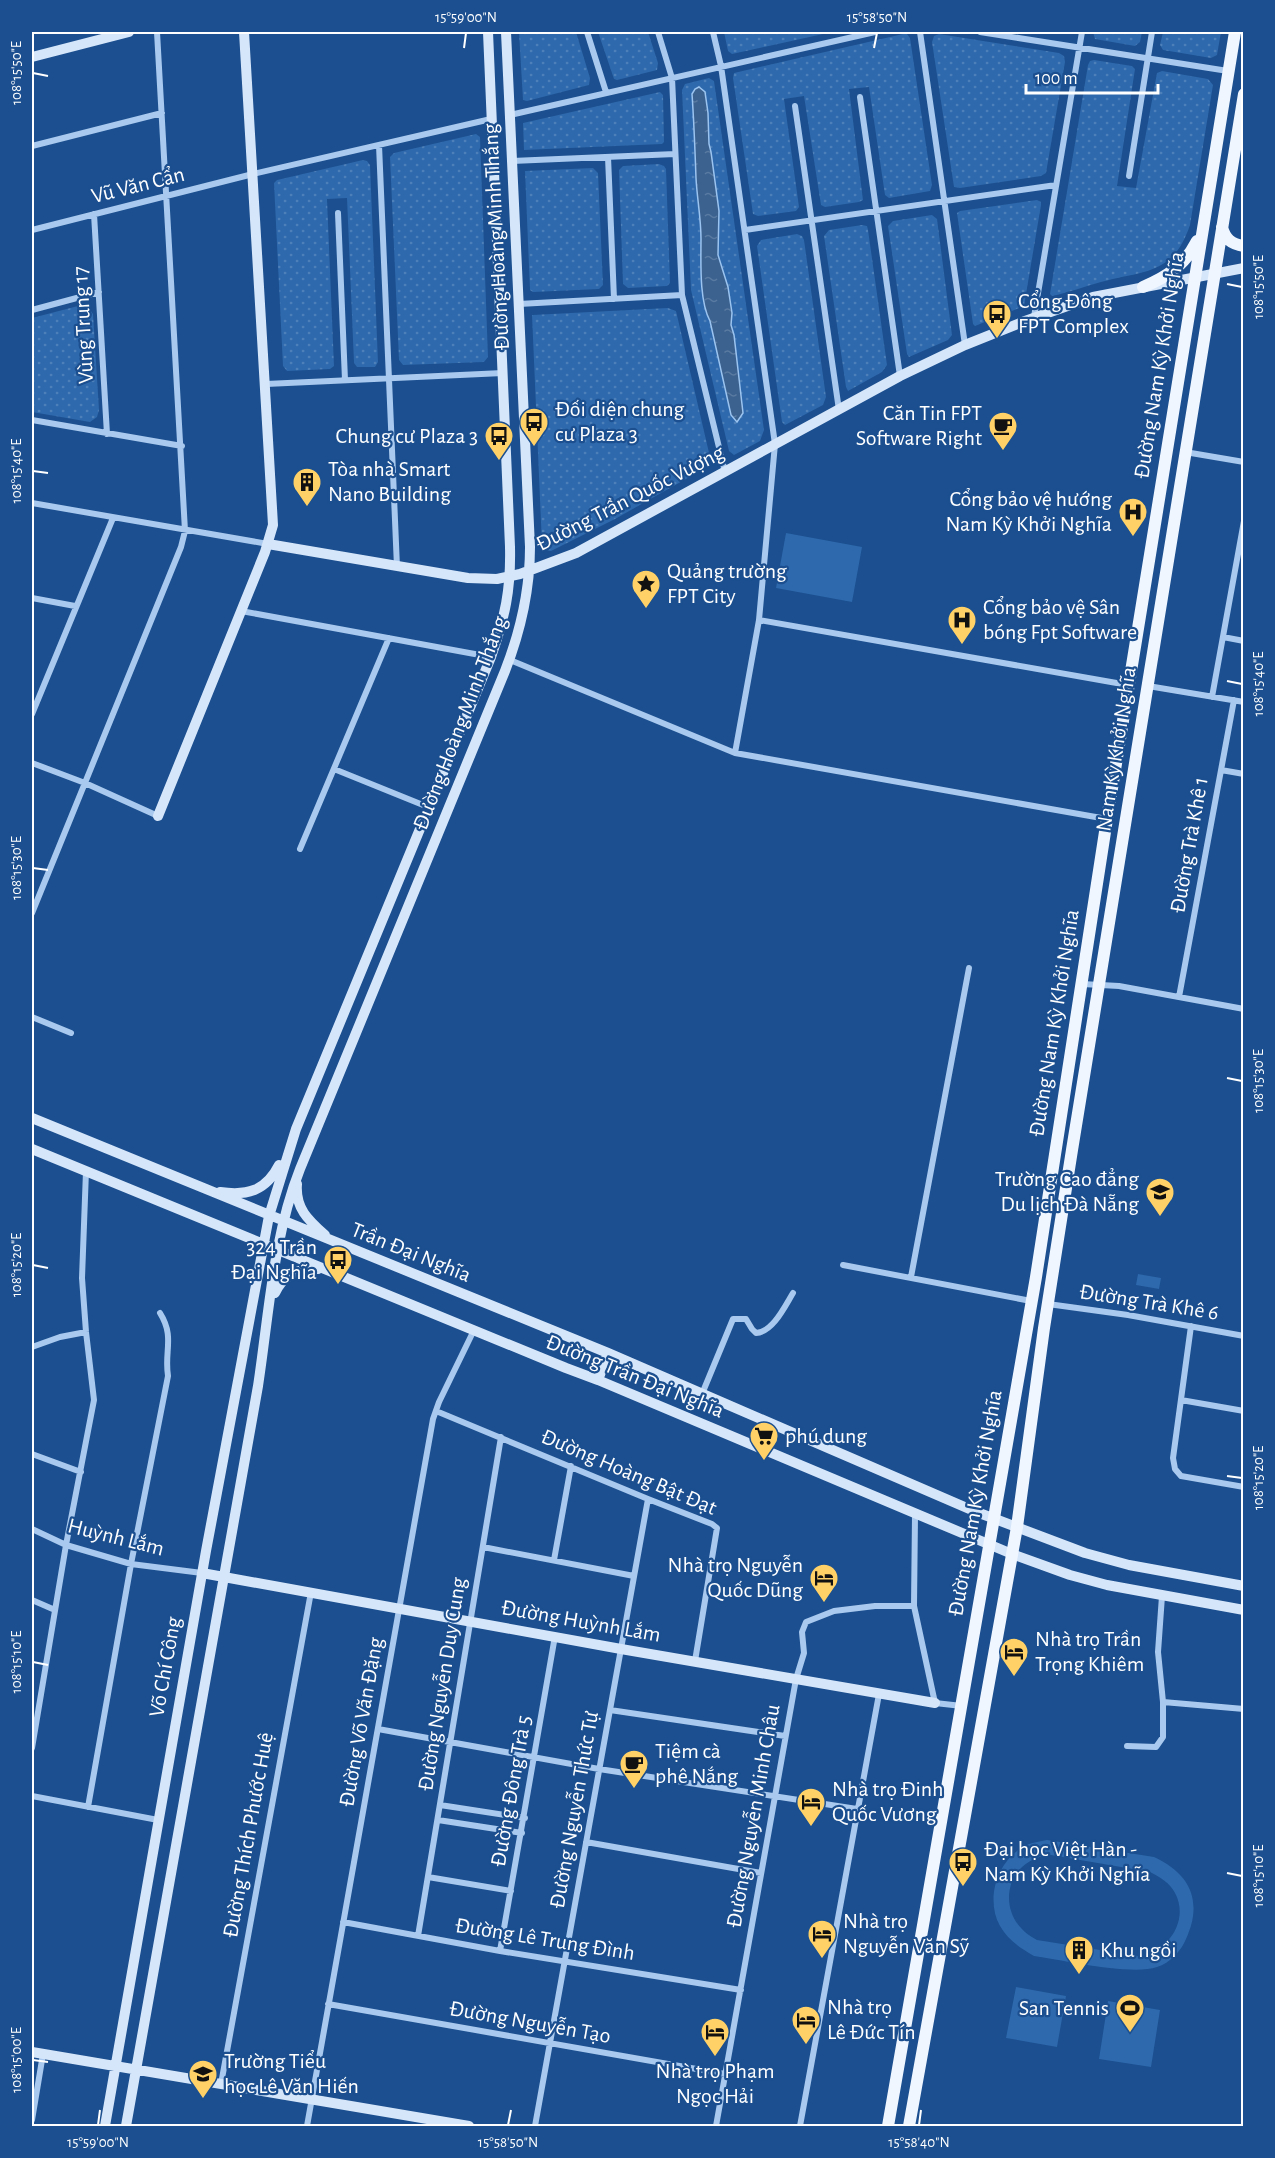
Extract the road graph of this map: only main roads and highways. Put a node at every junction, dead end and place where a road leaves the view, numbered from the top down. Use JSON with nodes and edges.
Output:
{"nodes":[{"id":1,"x":129,"y":32,"type":"edge"},
{"id":2,"x":244,"y":32,"type":"edge"},
{"id":3,"x":488,"y":32,"type":"edge"},
{"id":4,"x":506,"y":32,"type":"edge"},
{"id":5,"x":1235,"y":32,"type":"edge"},
{"id":6,"x":32,"y":57,"type":"edge"},
{"id":7,"x":1244,"y":94,"type":"edge"},
{"id":8,"x":510,"y":115,"type":"junction"},
{"id":9,"x":492,"y":119,"type":"junction"},
{"id":10,"x":1203,"y":226,"type":"junction"},
{"id":11,"x":1222,"y":226,"type":"junction"},
{"id":12,"x":1244,"y":246,"type":"edge"},
{"id":13,"x":1244,"y":268,"type":"edge"},
{"id":14,"x":1214,"y":272,"type":"junction"},
{"id":15,"x":1194,"y":278,"type":"junction"},
{"id":16,"x":1143,"y":287,"type":"junction"},
{"id":17,"x":502,"y":372,"type":"junction"},
{"id":18,"x":522,"y":372,"type":"junction"},
{"id":19,"x":268,"y":544,"type":"junction"},
{"id":20,"x":530,"y":571,"type":"junction"},
{"id":21,"x":511,"y":576,"type":"junction"},
{"id":22,"x":428,"y":807,"type":"junction"},
{"id":23,"x":446,"y":815,"type":"junction"},
{"id":24,"x":158,"y":816,"type":"road end"},
{"id":25,"x":32,"y":1118,"type":"edge"},
{"id":26,"x":296,"y":1130,"type":"junction"},
{"id":27,"x":32,"y":1149,"type":"edge"},
{"id":28,"x":300,"y":1169,"type":"junction"},
{"id":29,"x":202,"y":1188,"type":"junction"},
{"id":30,"x":269,"y":1216,"type":"junction"},
{"id":31,"x":283,"y":1221,"type":"junction"},
{"id":32,"x":333,"y":1241,"type":"junction"},
{"id":33,"x":263,"y":1245,"type":"junction"},
{"id":34,"x":278,"y":1251,"type":"junction"},
{"id":35,"x":327,"y":1270,"type":"junction"},
{"id":36,"x":1031,"y":1301,"type":"junction"},
{"id":37,"x":1048,"y":1304,"type":"junction"},
{"id":38,"x":270,"y":1305,"type":"junction"},
{"id":39,"x":608,"y":1353,"type":"junction"},
{"id":40,"x":598,"y":1380,"type":"junction"},
{"id":41,"x":994,"y":1518,"type":"junction"},
{"id":42,"x":1017,"y":1527,"type":"junction"},
{"id":43,"x":990,"y":1546,"type":"junction"},
{"id":44,"x":1012,"y":1554,"type":"junction"},
{"id":45,"x":197,"y":1573,"type":"junction"},
{"id":46,"x":224,"y":1577,"type":"junction"},
{"id":47,"x":1244,"y":1586,"type":"edge"},
{"id":48,"x":1244,"y":1610,"type":"edge"},
{"id":49,"x":935,"y":1703,"type":"road end"},
{"id":50,"x":37,"y":2053,"type":"edge"},
{"id":51,"x":115,"y":2066,"type":"junction"},
{"id":52,"x":135,"y":2069,"type":"junction"},
{"id":53,"x":410,"y":2121,"type":"edge"},
{"id":54,"x":450,"y":2125,"type":"edge"},
{"id":55,"x":105,"y":2127,"type":"edge"},
{"id":56,"x":126,"y":2127,"type":"edge"},
{"id":57,"x":469,"y":2127,"type":"edge"},
{"id":58,"x":888,"y":2127,"type":"edge"},
{"id":59,"x":909,"y":2127,"type":"edge"}],
"edges":[{"from":1,"to":6,"type":"main road"},
{"from":2,"to":19,"type":"main road"},
{"from":3,"to":9,"type":"main road","name":"Đường Hoàng Minh Thắng"},
{"from":4,"to":8,"type":"main road","name":"Đường Hoàng Minh Thắng"},
{"from":5,"to":10,"type":"main road","name":"Đường Nam Kỳ Khởi Nghĩa"},
{"from":7,"to":11,"type":"main road","name":"Nam Kỳ Khởi Nghĩa"},
{"from":8,"to":9,"type":"main road"},
{"from":8,"to":18,"type":"main road","name":"Đường Hoàng Minh Thắng"},
{"from":9,"to":17,"type":"main road","name":"Đường Hoàng Minh Thắng"},
{"from":10,"to":15,"type":"main road","name":"Đường Nam Kỳ Khởi Nghĩa"},
{"from":10,"to":16,"type":"main road"},
{"from":11,"to":12,"type":"main road"},
{"from":11,"to":14,"type":"main road","name":"Nam Kỳ Khởi Nghĩa"},
{"from":13,"to":14,"type":"main road","name":"Đường Trần Quốc Vượng"},
{"from":14,"to":15,"type":"main road","name":"Đường Trần Quốc Vượng"},
{"from":14,"to":37,"type":"main road","name":"Nam Kỳ Khởi Nghĩa"},
{"from":15,"to":16,"type":"main road","name":"Đường Trần Quốc Vượng"},
{"from":15,"to":36,"type":"main road","name":"Đường Nam Kỳ Khởi Nghĩa"},
{"from":16,"to":20,"type":"main road","name":"Đường Trần Quốc Vượng"},
{"from":17,"to":18,"type":"main road"},
{"from":17,"to":21,"type":"main road","name":"Đường Hoàng Minh Thắng"},
{"from":18,"to":20,"type":"main road","name":"Đường Hoàng Minh Thắng"},
{"from":19,"to":21,"type":"main road","name":"Đường Trần Quốc Vượng"},
{"from":19,"to":24,"type":"main road"},
{"from":20,"to":21,"type":"main road","name":"Đường Trần Quốc Vượng"},
{"from":20,"to":23,"type":"main road","name":"Đường Hoàng Minh Thắng"},
{"from":21,"to":22,"type":"main road","name":"Đường Hoàng Minh Thắng"},
{"from":22,"to":23,"type":"main road"},
{"from":22,"to":26,"type":"main road","name":"Đường Hoàng Minh Thắng"},
{"from":23,"to":28,"type":"main road","name":"Đường Hoàng Minh Thắng"},
{"from":25,"to":29,"type":"main road","name":"Trần Đại Nghĩa"},
{"from":26,"to":29,"type":"main road"},
{"from":26,"to":30,"type":"main road","name":"Đường Hoàng Minh Thắng"},
{"from":27,"to":33,"type":"main road","name":"Đường Trần Đại Nghĩa"},
{"from":28,"to":31,"type":"main road","name":"Đường Hoàng Minh Thắng"},
{"from":28,"to":32,"type":"main road"},
{"from":29,"to":30,"type":"main road","name":"Trần Đại Nghĩa"},
{"from":30,"to":31,"type":"main road","name":"Trần Đại Nghĩa"},
{"from":30,"to":33,"type":"main road","name":"Võ Chí Công"},
{"from":31,"to":32,"type":"main road","name":"Trần Đại Nghĩa"},
{"from":31,"to":34,"type":"main road","name":"Võ Chí Công"},
{"from":32,"to":39,"type":"main road","name":"Trần Đại Nghĩa"},
{"from":33,"to":34,"type":"main road","name":"Đường Trần Đại Nghĩa"},
{"from":33,"to":45,"type":"main road","name":"Võ Chí Công"},
{"from":34,"to":35,"type":"main road","name":"Đường Trần Đại Nghĩa"},
{"from":34,"to":38,"type":"main road","name":"Võ Chí Công"},
{"from":35,"to":38,"type":"main road"},
{"from":35,"to":40,"type":"main road","name":"Đường Trần Đại Nghĩa"},
{"from":36,"to":37,"type":"main road"},
{"from":36,"to":41,"type":"main road","name":"Đường Nam Kỳ Khởi Nghĩa"},
{"from":37,"to":42,"type":"main road","name":"Đường Nam Kỳ Khởi Nghĩa"},
{"from":38,"to":46,"type":"main road","name":"Võ Chí Công"},
{"from":39,"to":40,"type":"main road"},
{"from":39,"to":41,"type":"main road","name":"Trần Đại Nghĩa"},
{"from":40,"to":43,"type":"main road","name":"Đường Trần Đại Nghĩa"},
{"from":41,"to":42,"type":"main road"},
{"from":41,"to":43,"type":"main road","name":"Đường Nam Kỳ Khởi Nghĩa"},
{"from":42,"to":44,"type":"main road","name":"Đường Nam Kỳ Khởi Nghĩa"},
{"from":42,"to":47,"type":"main road"},
{"from":43,"to":44,"type":"main road","name":"Đường Trần Đại Nghĩa"},
{"from":43,"to":58,"type":"main road","name":"Đường Nam Kỳ Khởi Nghĩa"},
{"from":44,"to":48,"type":"main road","name":"Đường Trần Đại Nghĩa"},
{"from":44,"to":59,"type":"main road","name":"Đường Nam Kỳ Khởi Nghĩa"},
{"from":45,"to":46,"type":"main road","name":"Đường Huỳnh Lắm"},
{"from":45,"to":51,"type":"main road","name":"Võ Chí Công"},
{"from":46,"to":49,"type":"main road","name":"Đường Huỳnh Lắm"},
{"from":46,"to":52,"type":"main road","name":"Võ Chí Công"},
{"from":50,"to":51,"type":"main road"},
{"from":51,"to":52,"type":"main road"},
{"from":51,"to":55,"type":"main road","name":"Võ Chí Công"},
{"from":52,"to":53,"type":"main road"},
{"from":52,"to":56,"type":"main road","name":"Võ Chí Công"},
{"from":53,"to":54,"type":"main road"},
{"from":54,"to":57,"type":"main road"}]}
